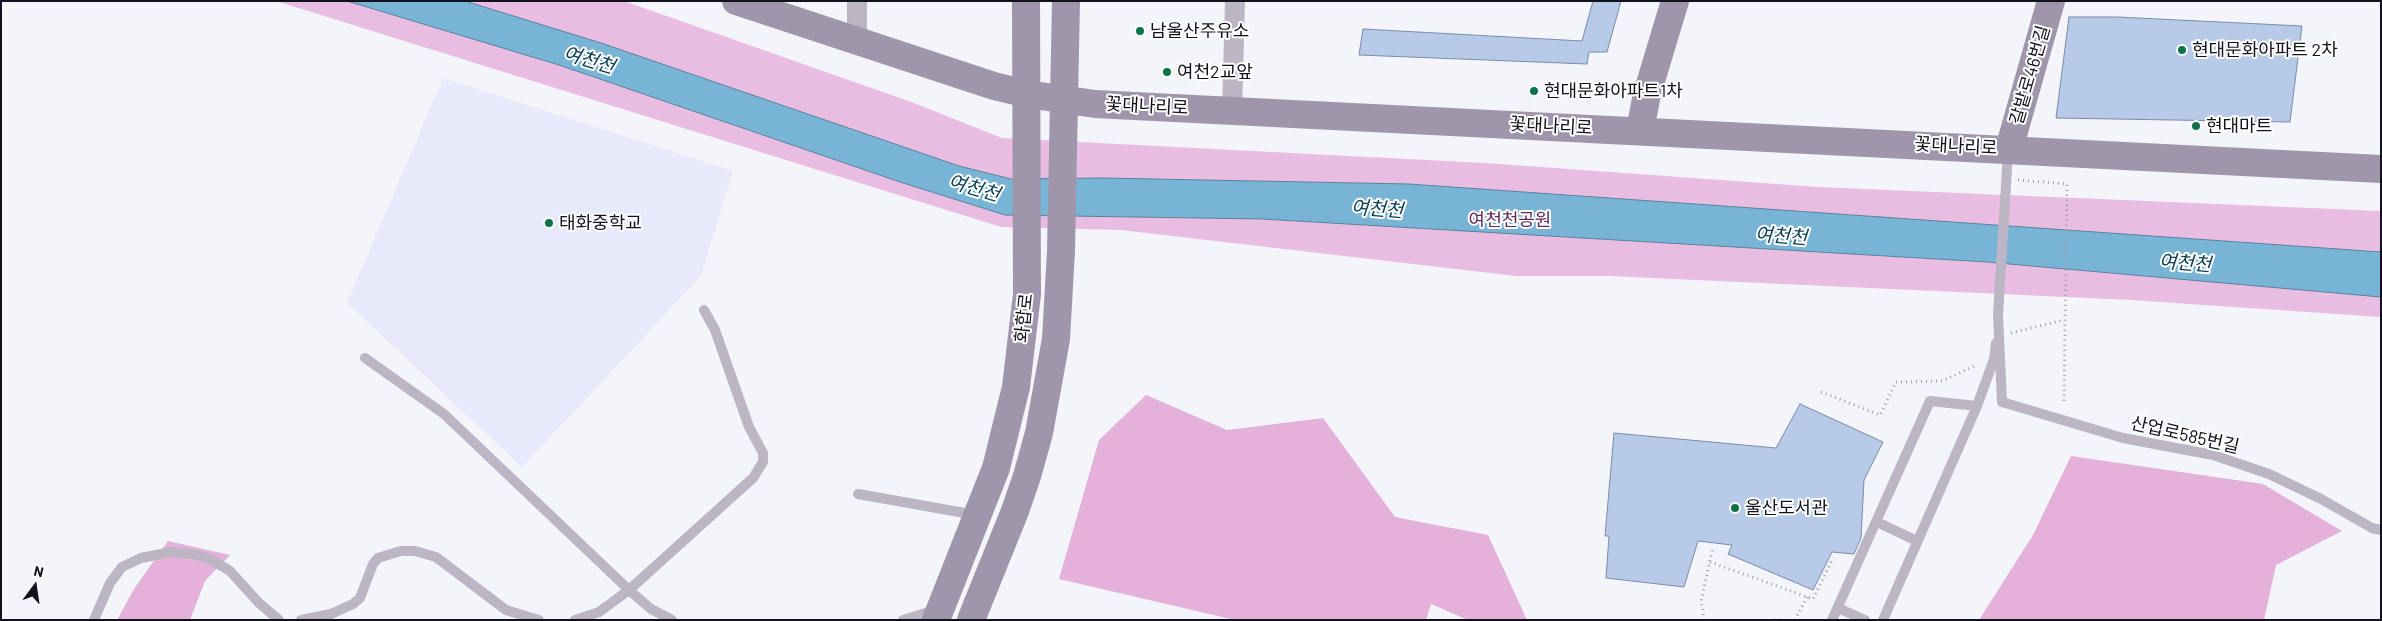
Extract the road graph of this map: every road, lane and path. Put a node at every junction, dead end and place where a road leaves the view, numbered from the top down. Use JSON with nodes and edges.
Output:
{"nodes":[{"id":1,"x":736,"y":1,"type":"edge"},
{"id":2,"x":857,"y":1,"type":"edge"},
{"id":3,"x":1026,"y":1,"type":"edge"},
{"id":4,"x":1066,"y":1,"type":"edge"},
{"id":5,"x":1235,"y":1,"type":"edge"},
{"id":6,"x":1675,"y":1,"type":"edge"},
{"id":7,"x":2051,"y":1,"type":"edge"},
{"id":8,"x":857,"y":41,"type":"junction"},
{"id":9,"x":1027,"y":94,"type":"junction"},
{"id":10,"x":1064,"y":100,"type":"junction"},
{"id":11,"x":1232,"y":111,"type":"junction"},
{"id":12,"x":1640,"y":130,"type":"junction"},
{"id":13,"x":2009,"y":149,"type":"junction"},
{"id":14,"x":2381,"y":169,"type":"edge"},
{"id":15,"x":2005,"y":182,"type":"junction"},
{"id":16,"x":704,"y":310,"type":"dead end"},
{"id":17,"x":1999,"y":319,"type":"junction"},
{"id":18,"x":2064,"y":320,"type":"junction"},
{"id":19,"x":2001,"y":335,"type":"junction"},
{"id":20,"x":365,"y":358,"type":"dead end"},
{"id":21,"x":1979,"y":359,"type":"dead end"},
{"id":22,"x":1820,"y":392,"type":"dead end"},
{"id":23,"x":2064,"y":402,"type":"dead end"},
{"id":24,"x":1977,"y":406,"type":"junction"},
{"id":25,"x":858,"y":494,"type":"dead end"},
{"id":26,"x":979,"y":515,"type":"junction"},
{"id":27,"x":1876,"y":522,"type":"junction"},
{"id":28,"x":2381,"y":530,"type":"edge"},
{"id":29,"x":1917,"y":541,"type":"junction"},
{"id":30,"x":1714,"y":547,"type":"dead end"},
{"id":31,"x":1833,"y":558,"type":"dead end"},
{"id":32,"x":1710,"y":562,"type":"junction"},
{"id":33,"x":629,"y":590,"type":"junction"},
{"id":34,"x":1807,"y":597,"type":"junction"},
{"id":35,"x":1838,"y":608,"type":"junction"},
{"id":36,"x":938,"y":614,"type":"edge"},
{"id":37,"x":94,"y":620,"type":"edge"},
{"id":38,"x":279,"y":620,"type":"edge"},
{"id":39,"x":301,"y":620,"type":"edge"},
{"id":40,"x":539,"y":620,"type":"edge"},
{"id":41,"x":575,"y":620,"type":"edge"},
{"id":42,"x":672,"y":620,"type":"edge"},
{"id":43,"x":903,"y":620,"type":"edge"},
{"id":44,"x":970,"y":620,"type":"edge"},
{"id":45,"x":1704,"y":620,"type":"edge"},
{"id":46,"x":1774,"y":620,"type":"edge"},
{"id":47,"x":1780,"y":620,"type":"edge"},
{"id":48,"x":1795,"y":620,"type":"edge"},
{"id":49,"x":1832,"y":620,"type":"edge"},
{"id":50,"x":1865,"y":620,"type":"edge"},
{"id":51,"x":1884,"y":620,"type":"edge"}],
"edges":[{"from":1,"to":8,"type":"main road","name":"꽃대나리로"},
{"from":2,"to":8,"type":"street"},
{"from":3,"to":9,"type":"main road","name":"화합로"},
{"from":4,"to":10,"type":"main road","name":"화합로"},
{"from":5,"to":11,"type":"street"},
{"from":6,"to":12,"type":"main road"},
{"from":7,"to":13,"type":"main road","name":"갈밭로46번길"},
{"from":8,"to":9,"type":"main road","name":"꽃대나리로"},
{"from":9,"to":10,"type":"main road","name":"꽃대나리로"},
{"from":9,"to":26,"type":"main road","name":"화합로"},
{"from":10,"to":11,"type":"main road","name":"꽃대나리로"},
{"from":10,"to":44,"type":"main road","name":"화합로"},
{"from":11,"to":12,"type":"main road","name":"꽃대나리로"},
{"from":12,"to":13,"type":"main road","name":"꽃대나리로"},
{"from":13,"to":14,"type":"main road","name":"꽃대나리로"},
{"from":13,"to":15,"type":"lane"},
{"from":15,"to":17,"type":"lane"},
{"from":15,"to":18,"type":"path"},
{"from":16,"to":33,"type":"lane"},
{"from":17,"to":19,"type":"lane"},
{"from":17,"to":24,"type":"lane"},
{"from":18,"to":19,"type":"path"},
{"from":18,"to":23,"type":"path"},
{"from":19,"to":28,"type":"lane","name":"산업로585번길"},
{"from":20,"to":33,"type":"lane"},
{"from":21,"to":22,"type":"path"},
{"from":24,"to":27,"type":"lane"},
{"from":24,"to":29,"type":"lane"},
{"from":25,"to":26,"type":"lane"},
{"from":26,"to":36,"type":"main road","name":"화합로"},
{"from":27,"to":29,"type":"lane"},
{"from":27,"to":35,"type":"lane"},
{"from":29,"to":51,"type":"lane"},
{"from":30,"to":32,"type":"path"},
{"from":31,"to":34,"type":"path"},
{"from":32,"to":34,"type":"path"},
{"from":32,"to":45,"type":"path"},
{"from":33,"to":41,"type":"lane"},
{"from":33,"to":42,"type":"lane"},
{"from":34,"to":48,"type":"path"},
{"from":35,"to":49,"type":"lane"},
{"from":35,"to":50,"type":"lane"},
{"from":36,"to":43,"type":"lane"},
{"from":37,"to":38,"type":"lane"},
{"from":39,"to":40,"type":"lane"},
{"from":46,"to":47,"type":"path"}]}
